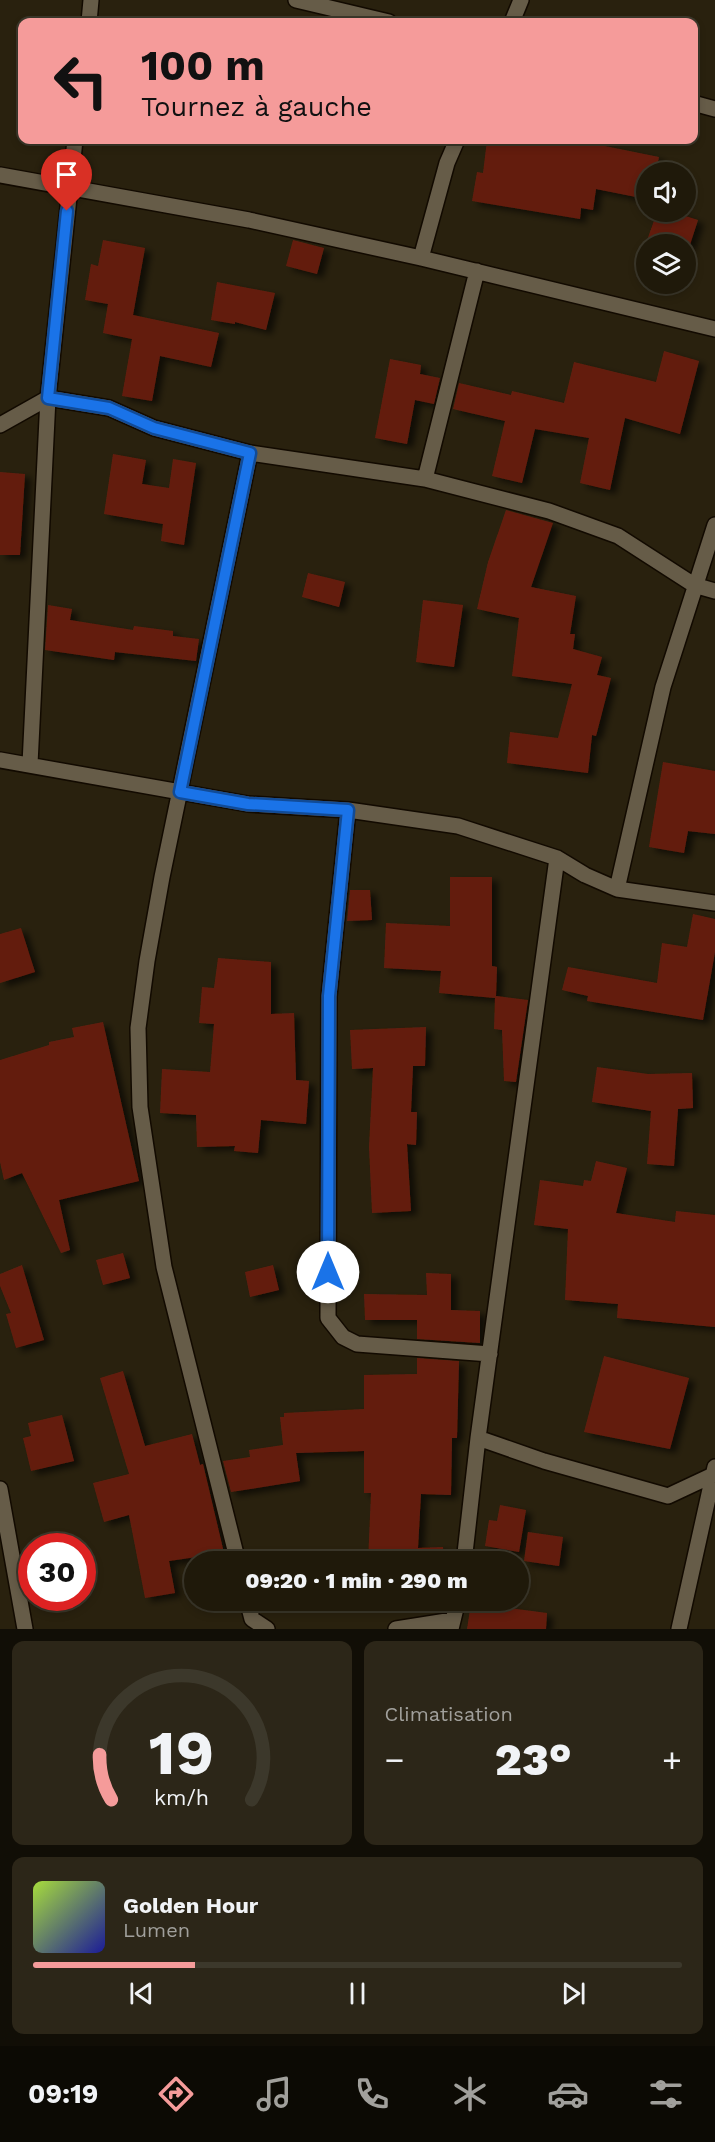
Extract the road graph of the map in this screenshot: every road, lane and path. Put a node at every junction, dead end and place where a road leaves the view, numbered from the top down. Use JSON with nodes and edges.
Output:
{"nodes":[{"id":1,"x":91,"y":0,"type":"edge"},
{"id":2,"x":296,"y":0,"type":"edge"},
{"id":3,"x":521,"y":0,"type":"edge"},
{"id":4,"x":89,"y":18,"type":"edge"},
{"id":5,"x":372,"y":18,"type":"edge"},
{"id":6,"x":514,"y":18,"type":"edge"},
{"id":7,"x":698,"y":104,"type":"edge"},
{"id":8,"x":715,"y":109,"type":"edge"},
{"id":9,"x":74,"y":144,"type":"edge"},
{"id":10,"x":455,"y":144,"type":"edge"},
{"id":11,"x":0,"y":175,"type":"edge"},
{"id":12,"x":69,"y":188,"type":"junction"},
{"id":13,"x":421,"y":258,"type":"junction"},
{"id":14,"x":477,"y":271,"type":"junction"},
{"id":15,"x":715,"y":329,"type":"edge"},
{"id":16,"x":48,"y":398,"type":"junction"},
{"id":17,"x":0,"y":425,"type":"edge"},
{"id":18,"x":250,"y":453,"type":"junction"},
{"id":19,"x":425,"y":479,"type":"junction"},
{"id":20,"x":715,"y":525,"type":"edge"},
{"id":21,"x":694,"y":585,"type":"junction"},
{"id":22,"x":715,"y":591,"type":"edge"},
{"id":23,"x":0,"y":760,"type":"edge"},
{"id":24,"x":30,"y":764,"type":"junction"},
{"id":25,"x":180,"y":792,"type":"junction"},
{"id":26,"x":348,"y":810,"type":"junction"},
{"id":27,"x":557,"y":858,"type":"junction"},
{"id":28,"x":617,"y":889,"type":"junction"},
{"id":29,"x":715,"y":903,"type":"edge"},
{"id":30,"x":490,"y":1354,"type":"junction"},
{"id":31,"x":478,"y":1437,"type":"junction"},
{"id":32,"x":714,"y":1470,"type":"edge"},
{"id":33,"x":0,"y":1489,"type":"edge"},
{"id":34,"x":235,"y":1551,"type":"edge"},
{"id":35,"x":465,"y":1551,"type":"edge"},
{"id":36,"x":250,"y":1611,"type":"edge"},
{"id":37,"x":452,"y":1624,"type":"edge"},
{"id":38,"x":25,"y":1629,"type":"edge"},
{"id":39,"x":267,"y":1629,"type":"edge"},
{"id":40,"x":396,"y":1629,"type":"edge"},
{"id":41,"x":679,"y":1629,"type":"edge"}],
"edges":[{"from":1,"to":4,"type":"street"},
{"from":2,"to":5,"type":"street"},
{"from":3,"to":6,"type":"street"},
{"from":7,"to":8,"type":"street"},
{"from":9,"to":12,"type":"street"},
{"from":10,"to":13,"type":"street"},
{"from":11,"to":12,"type":"street"},
{"from":12,"to":13,"type":"street"},
{"from":12,"to":16,"type":"street"},
{"from":13,"to":14,"type":"street"},
{"from":14,"to":15,"type":"street"},
{"from":14,"to":19,"type":"street"},
{"from":16,"to":17,"type":"street"},
{"from":16,"to":18,"type":"street"},
{"from":16,"to":24,"type":"street"},
{"from":18,"to":19,"type":"street"},
{"from":18,"to":25,"type":"street"},
{"from":19,"to":21,"type":"street"},
{"from":20,"to":21,"type":"street"},
{"from":21,"to":22,"type":"street"},
{"from":21,"to":28,"type":"street"},
{"from":23,"to":24,"type":"street"},
{"from":24,"to":25,"type":"street"},
{"from":25,"to":26,"type":"street"},
{"from":25,"to":34,"type":"street"},
{"from":26,"to":27,"type":"street"},
{"from":26,"to":30,"type":"street"},
{"from":27,"to":28,"type":"street"},
{"from":27,"to":30,"type":"street"},
{"from":28,"to":29,"type":"street"},
{"from":30,"to":31,"type":"street"},
{"from":31,"to":32,"type":"street"},
{"from":31,"to":35,"type":"street"},
{"from":32,"to":41,"type":"street"},
{"from":33,"to":38,"type":"street"},
{"from":36,"to":39,"type":"street"},
{"from":37,"to":40,"type":"street"}]}
